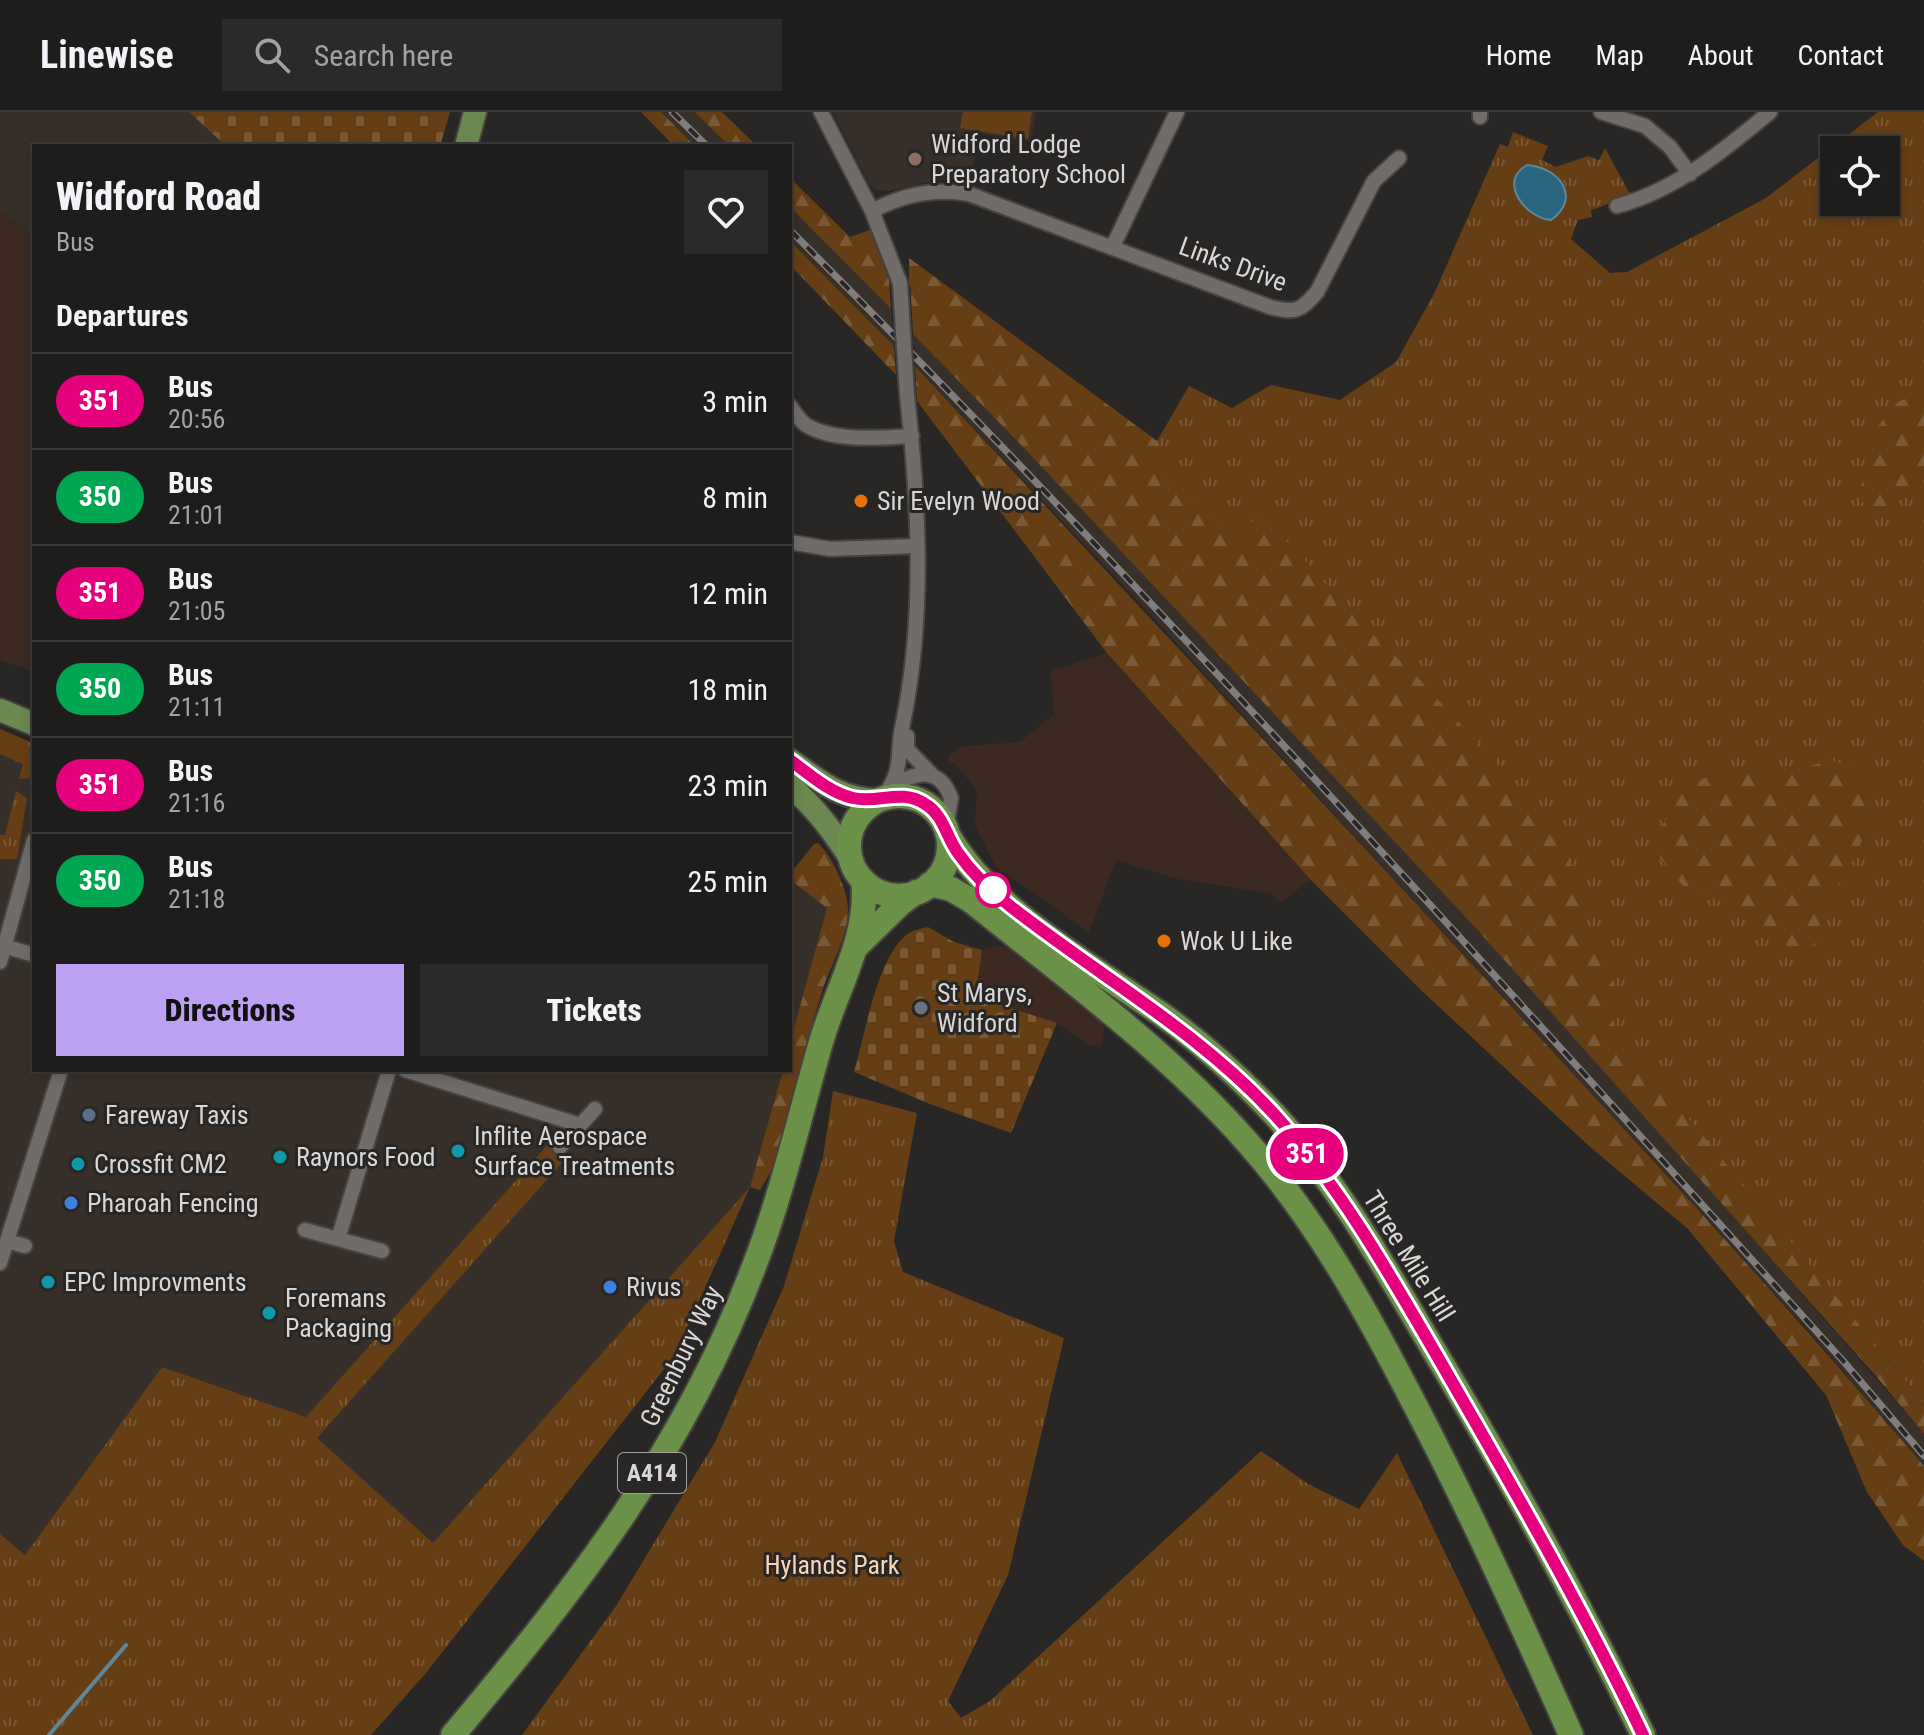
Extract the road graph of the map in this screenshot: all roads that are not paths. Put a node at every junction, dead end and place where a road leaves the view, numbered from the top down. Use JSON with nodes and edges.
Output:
{"nodes":[{"id":1,"x":475,"y":112,"type":"edge"},
{"id":2,"x":821,"y":112,"type":"edge"},
{"id":3,"x":1177,"y":112,"type":"edge"},
{"id":4,"x":1601,"y":112,"type":"edge"},
{"id":5,"x":1769,"y":112,"type":"edge"},
{"id":6,"x":467,"y":144,"type":"edge"},
{"id":7,"x":1399,"y":158,"type":"dead end"},
{"id":8,"x":1690,"y":174,"type":"junction"},
{"id":9,"x":1617,"y":206,"type":"dead end"},
{"id":10,"x":872,"y":211,"type":"junction"},
{"id":11,"x":1113,"y":246,"type":"junction"},
{"id":12,"x":792,"y":409,"type":"edge"},
{"id":13,"x":912,"y":436,"type":"junction"},
{"id":14,"x":792,"y":542,"type":"edge"},
{"id":15,"x":916,"y":546,"type":"junction"},
{"id":16,"x":907,"y":707,"type":"junction"},
{"id":17,"x":0,"y":710,"type":"edge"},
{"id":18,"x":32,"y":723,"type":"edge"},
{"id":19,"x":792,"y":761,"type":"edge"},
{"id":20,"x":933,"y":776,"type":"junction"},
{"id":21,"x":792,"y":788,"type":"edge"},
{"id":22,"x":884,"y":796,"type":"junction"},
{"id":23,"x":946,"y":831,"type":"junction"},
{"id":24,"x":32,"y":847,"type":"edge"},
{"id":25,"x":857,"y":870,"type":"junction"},
{"id":26,"x":923,"y":888,"type":"junction"},
{"id":27,"x":4,"y":946,"type":"junction"},
{"id":28,"x":855,"y":948,"type":"junction"},
{"id":29,"x":32,"y":954,"type":"edge"},
{"id":30,"x":0,"y":962,"type":"edge"},
{"id":31,"x":60,"y":1072,"type":"edge"},
{"id":32,"x":388,"y":1072,"type":"edge"},
{"id":33,"x":418,"y":1072,"type":"edge"},
{"id":34,"x":451,"y":1077,"type":"edge"},
{"id":35,"x":595,"y":1109,"type":"dead end"},
{"id":36,"x":580,"y":1125,"type":"junction"},
{"id":37,"x":560,"y":1147,"type":"dead end"},
{"id":38,"x":305,"y":1230,"type":"dead end"},
{"id":39,"x":338,"y":1239,"type":"junction"},
{"id":40,"x":7,"y":1241,"type":"junction"},
{"id":41,"x":25,"y":1246,"type":"dead end"},
{"id":42,"x":382,"y":1251,"type":"dead end"},
{"id":43,"x":0,"y":1263,"type":"edge"},
{"id":44,"x":453,"y":1735,"type":"edge"},
{"id":45,"x":1571,"y":1735,"type":"edge"},
{"id":46,"x":1643,"y":1735,"type":"edge"}],
"edges":[{"from":1,"to":6,"type":"main road"},
{"from":2,"to":10,"type":"street"},
{"from":3,"to":11,"type":"street"},
{"from":4,"to":8,"type":"street"},
{"from":5,"to":8,"type":"street"},
{"from":7,"to":11,"type":"street","name":"Links Drive"},
{"from":8,"to":9,"type":"street"},
{"from":10,"to":11,"type":"street","name":"Links Drive"},
{"from":10,"to":13,"type":"street","bridge":true},
{"from":12,"to":13,"type":"street"},
{"from":13,"to":15,"type":"street"},
{"from":14,"to":15,"type":"street"},
{"from":15,"to":16,"type":"street"},
{"from":16,"to":20,"type":"street"},
{"from":16,"to":22,"type":"street"},
{"from":17,"to":18,"type":"main road"},
{"from":19,"to":22,"type":"main road"},
{"from":20,"to":22,"type":"street"},
{"from":20,"to":23,"type":"street"},
{"from":21,"to":25,"type":"main road"},
{"from":22,"to":23,"type":"highway"},
{"from":22,"to":25,"type":"highway","number":"A414"},
{"from":23,"to":26,"type":"highway","number":"A414"},
{"from":23,"to":46,"type":"highway","name":"Three Mile Hill"},
{"from":24,"to":27,"type":"street"},
{"from":25,"to":26,"type":"highway"},
{"from":25,"to":28,"type":"highway","name":"Greenbury Way","number":"A414"},
{"from":26,"to":28,"type":"highway","name":"Greenbury Way","number":"A414"},
{"from":26,"to":45,"type":"highway"},
{"from":27,"to":29,"type":"street"},
{"from":27,"to":30,"type":"street"},
{"from":28,"to":44,"type":"highway","name":"Greenbury Way","number":"A414"},
{"from":31,"to":40,"type":"street"},
{"from":32,"to":39,"type":"street"},
{"from":33,"to":34,"type":"street"},
{"from":34,"to":36,"type":"street"},
{"from":35,"to":36,"type":"street"},
{"from":36,"to":37,"type":"street"},
{"from":38,"to":39,"type":"street"},
{"from":39,"to":42,"type":"street"},
{"from":40,"to":41,"type":"street"},
{"from":40,"to":43,"type":"street"}]}
